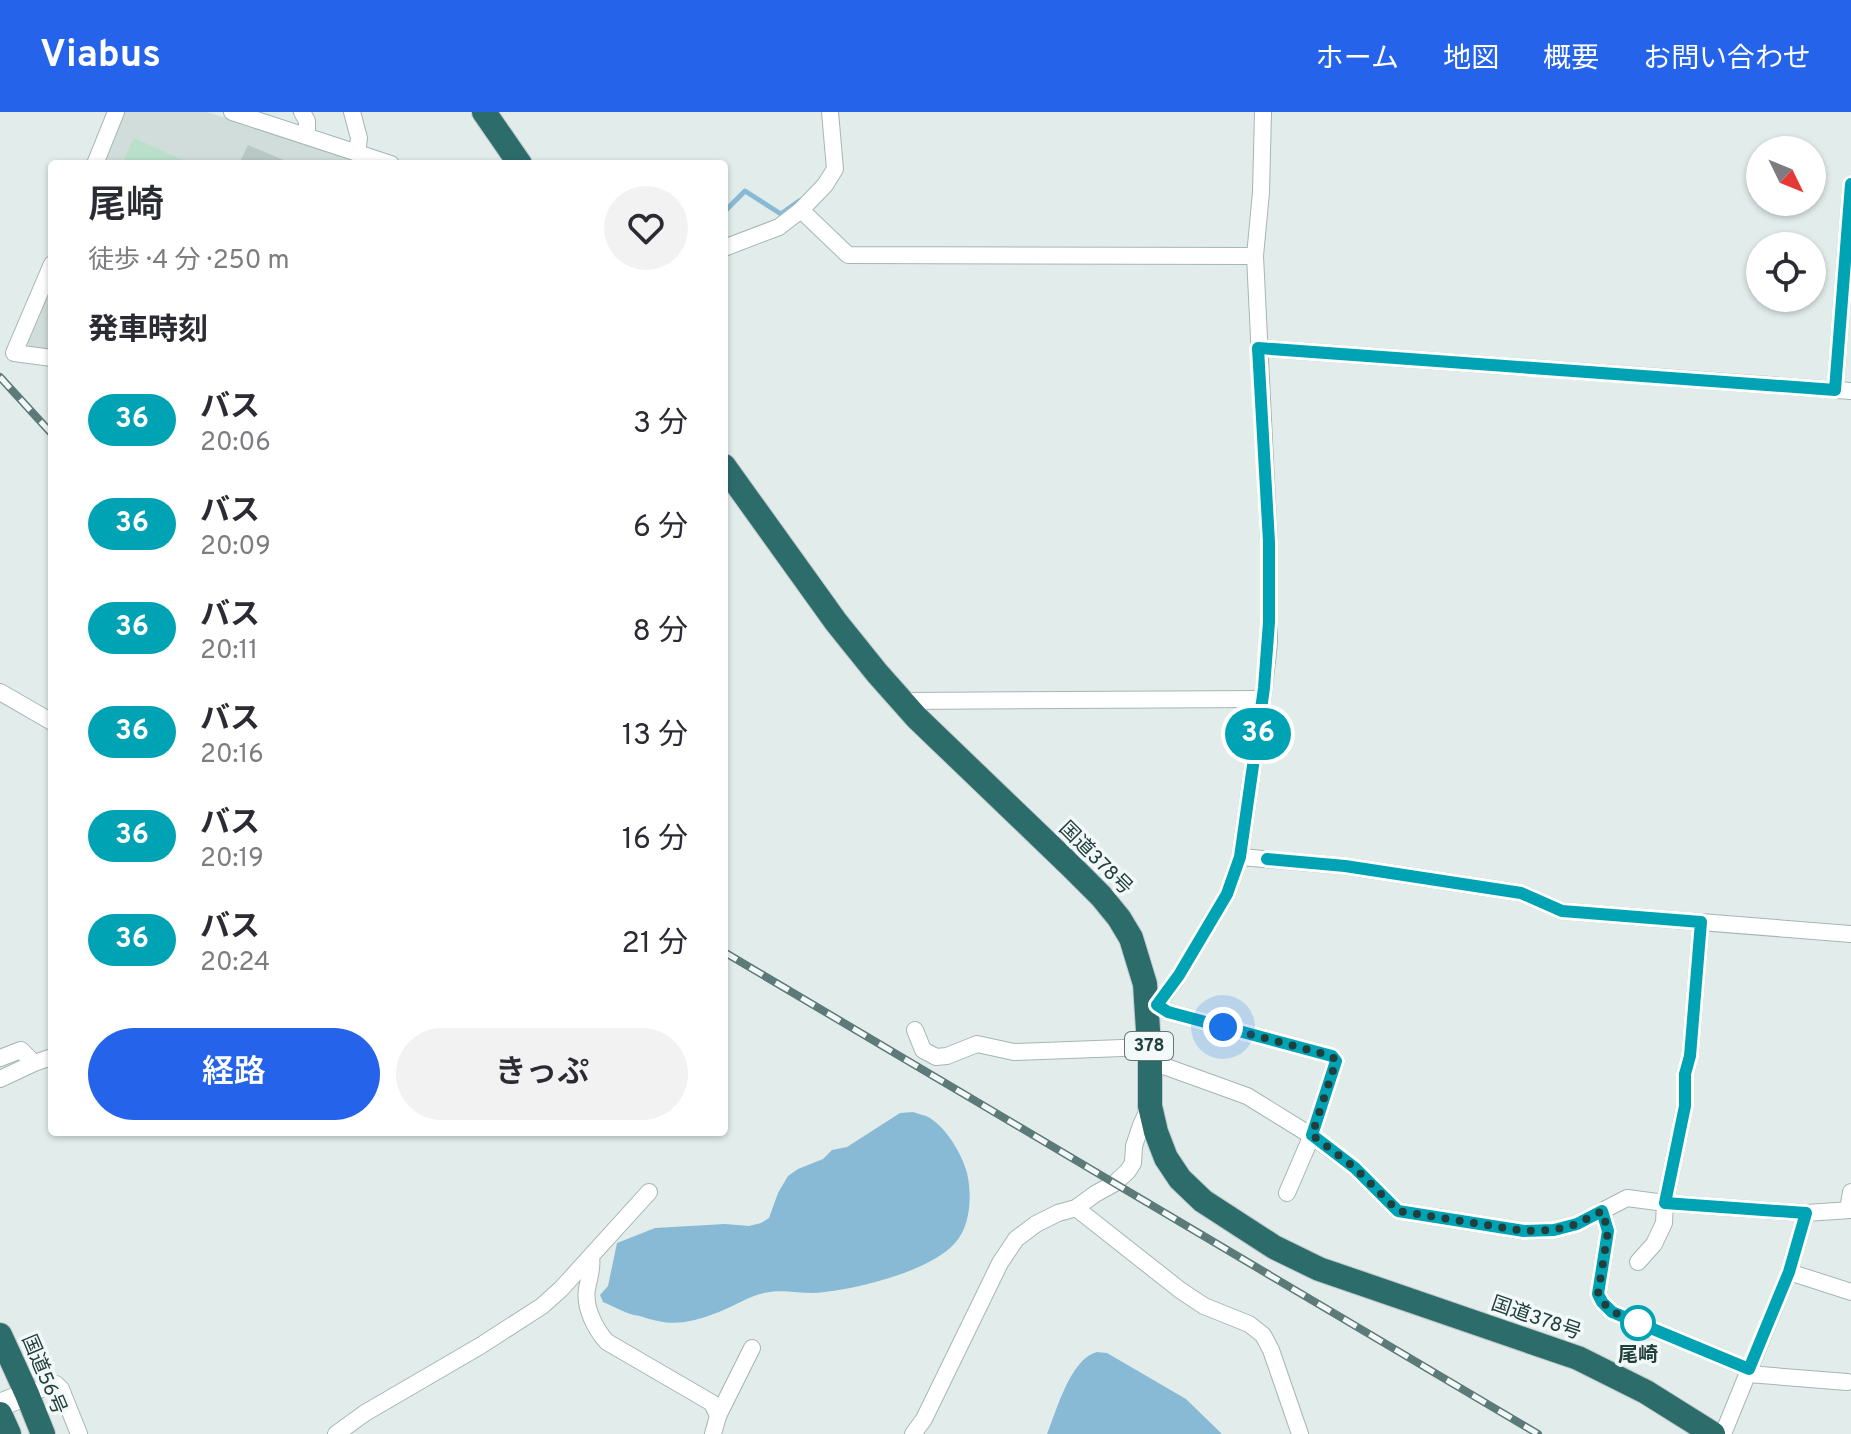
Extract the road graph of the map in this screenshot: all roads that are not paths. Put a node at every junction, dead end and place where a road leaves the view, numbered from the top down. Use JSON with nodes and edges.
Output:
{"nodes":[{"id":1,"x":116,"y":112,"type":"edge"},
{"id":2,"x":232,"y":112,"type":"edge"},
{"id":3,"x":302,"y":112,"type":"edge"},
{"id":4,"x":352,"y":112,"type":"edge"},
{"id":5,"x":484,"y":112,"type":"edge"},
{"id":6,"x":830,"y":112,"type":"edge"},
{"id":7,"x":1263,"y":112,"type":"edge"},
{"id":8,"x":307,"y":136,"type":"junction"},
{"id":9,"x":357,"y":153,"type":"junction"},
{"id":10,"x":97,"y":160,"type":"edge"},
{"id":11,"x":379,"y":160,"type":"edge"},
{"id":12,"x":517,"y":160,"type":"edge"},
{"id":13,"x":1851,"y":184,"type":"edge"},
{"id":14,"x":801,"y":210,"type":"junction"},
{"id":15,"x":728,"y":246,"type":"edge"},
{"id":16,"x":1255,"y":256,"type":"junction"},
{"id":17,"x":48,"y":272,"type":"edge"},
{"id":18,"x":1258,"y":348,"type":"junction"},
{"id":19,"x":7,"y":351,"type":"edge"},
{"id":20,"x":48,"y":357,"type":"edge"},
{"id":21,"x":1843,"y":391,"type":"edge"},
{"id":22,"x":728,"y":472,"type":"edge"},
{"id":23,"x":0,"y":692,"type":"edge"},
{"id":24,"x":1262,"y":699,"type":"junction"},
{"id":25,"x":902,"y":701,"type":"junction"},
{"id":26,"x":48,"y":720,"type":"edge"},
{"id":27,"x":1240,"y":857,"type":"junction"},
{"id":28,"x":1701,"y":922,"type":"junction"},
{"id":29,"x":1851,"y":934,"type":"edge"},
{"id":30,"x":1152,"y":1011,"type":"junction"},
{"id":31,"x":915,"y":1030,"type":"dead end"},
{"id":32,"x":1150,"y":1054,"type":"junction"},
{"id":33,"x":0,"y":1058,"type":"edge"},
{"id":34,"x":48,"y":1058,"type":"edge"},
{"id":35,"x":34,"y":1063,"type":"junction"},
{"id":36,"x":0,"y":1079,"type":"edge"},
{"id":37,"x":1150,"y":1106,"type":"junction"},
{"id":38,"x":1312,"y":1135,"type":"junction"},
{"id":39,"x":649,"y":1192,"type":"dead end"},
{"id":40,"x":1851,"y":1192,"type":"edge"},
{"id":41,"x":1287,"y":1193,"type":"dead end"},
{"id":42,"x":1665,"y":1203,"type":"junction"},
{"id":43,"x":1076,"y":1208,"type":"junction"},
{"id":44,"x":1849,"y":1210,"type":"edge"},
{"id":45,"x":1602,"y":1211,"type":"junction"},
{"id":46,"x":1806,"y":1213,"type":"junction"},
{"id":47,"x":591,"y":1257,"type":"junction"},
{"id":48,"x":1638,"y":1262,"type":"dead end"},
{"id":49,"x":1789,"y":1272,"type":"junction"},
{"id":50,"x":1851,"y":1292,"type":"edge"},
{"id":51,"x":0,"y":1335,"type":"edge"},
{"id":52,"x":752,"y":1348,"type":"dead end"},
{"id":53,"x":1748,"y":1372,"type":"junction"},
{"id":54,"x":1847,"y":1382,"type":"dead end"},
{"id":55,"x":27,"y":1394,"type":"junction"},
{"id":56,"x":0,"y":1405,"type":"edge"},
{"id":57,"x":0,"y":1414,"type":"edge"},
{"id":58,"x":718,"y":1416,"type":"junction"},
{"id":59,"x":9,"y":1434,"type":"edge"},
{"id":60,"x":43,"y":1434,"type":"edge"},
{"id":61,"x":79,"y":1434,"type":"edge"},
{"id":62,"x":336,"y":1434,"type":"edge"},
{"id":63,"x":713,"y":1434,"type":"edge"},
{"id":64,"x":913,"y":1434,"type":"edge"},
{"id":65,"x":1300,"y":1434,"type":"edge"},
{"id":66,"x":1713,"y":1434,"type":"edge"},
{"id":67,"x":1723,"y":1434,"type":"edge"}],
"edges":[{"from":1,"to":10,"type":"street"},
{"from":2,"to":8,"type":"street"},
{"from":3,"to":8,"type":"street"},
{"from":4,"to":9,"type":"street"},
{"from":5,"to":12,"type":"highway"},
{"from":6,"to":14,"type":"street"},
{"from":7,"to":16,"type":"street"},
{"from":8,"to":9,"type":"street"},
{"from":9,"to":11,"type":"street"},
{"from":13,"to":21,"type":"street"},
{"from":14,"to":15,"type":"street"},
{"from":14,"to":16,"type":"street"},
{"from":16,"to":18,"type":"street"},
{"from":17,"to":19,"type":"street"},
{"from":18,"to":21,"type":"street"},
{"from":18,"to":24,"type":"street"},
{"from":19,"to":20,"type":"street"},
{"from":22,"to":25,"type":"highway","name":"国道378号","number":"378"},
{"from":23,"to":26,"type":"street"},
{"from":24,"to":25,"type":"street"},
{"from":24,"to":27,"type":"street"},
{"from":25,"to":30,"type":"highway","name":"国道378号","number":"378"},
{"from":27,"to":28,"type":"street"},
{"from":27,"to":30,"type":"street"},
{"from":28,"to":29,"type":"street"},
{"from":28,"to":42,"type":"street"},
{"from":30,"to":32,"type":"highway","name":"国道378号","number":"378"},
{"from":30,"to":38,"type":"street"},
{"from":31,"to":32,"type":"street"},
{"from":32,"to":37,"type":"highway","name":"国道378号","number":"378"},
{"from":32,"to":38,"type":"street"},
{"from":33,"to":35,"type":"street"},
{"from":34,"to":35,"type":"street"},
{"from":35,"to":36,"type":"street"},
{"from":37,"to":43,"type":"street"},
{"from":37,"to":66,"type":"highway","name":"国道378号","number":"378"},
{"from":38,"to":41,"type":"street"},
{"from":38,"to":45,"type":"street"},
{"from":39,"to":47,"type":"street"},
{"from":40,"to":44,"type":"street"},
{"from":42,"to":45,"type":"street"},
{"from":42,"to":46,"type":"street"},
{"from":42,"to":48,"type":"street"},
{"from":43,"to":64,"type":"street"},
{"from":43,"to":65,"type":"street"},
{"from":44,"to":46,"type":"street"},
{"from":45,"to":53,"type":"street"},
{"from":46,"to":49,"type":"street"},
{"from":47,"to":58,"type":"street"},
{"from":47,"to":62,"type":"street"},
{"from":49,"to":50,"type":"street"},
{"from":49,"to":53,"type":"street"},
{"from":51,"to":55,"type":"highway","name":"国道56号"},
{"from":52,"to":58,"type":"street"},
{"from":53,"to":54,"type":"street"},
{"from":53,"to":67,"type":"street"},
{"from":55,"to":56,"type":"street"},
{"from":55,"to":60,"type":"highway","name":"国道56号"},
{"from":55,"to":61,"type":"street"},
{"from":57,"to":59,"type":"highway"},
{"from":58,"to":63,"type":"street"}]}
